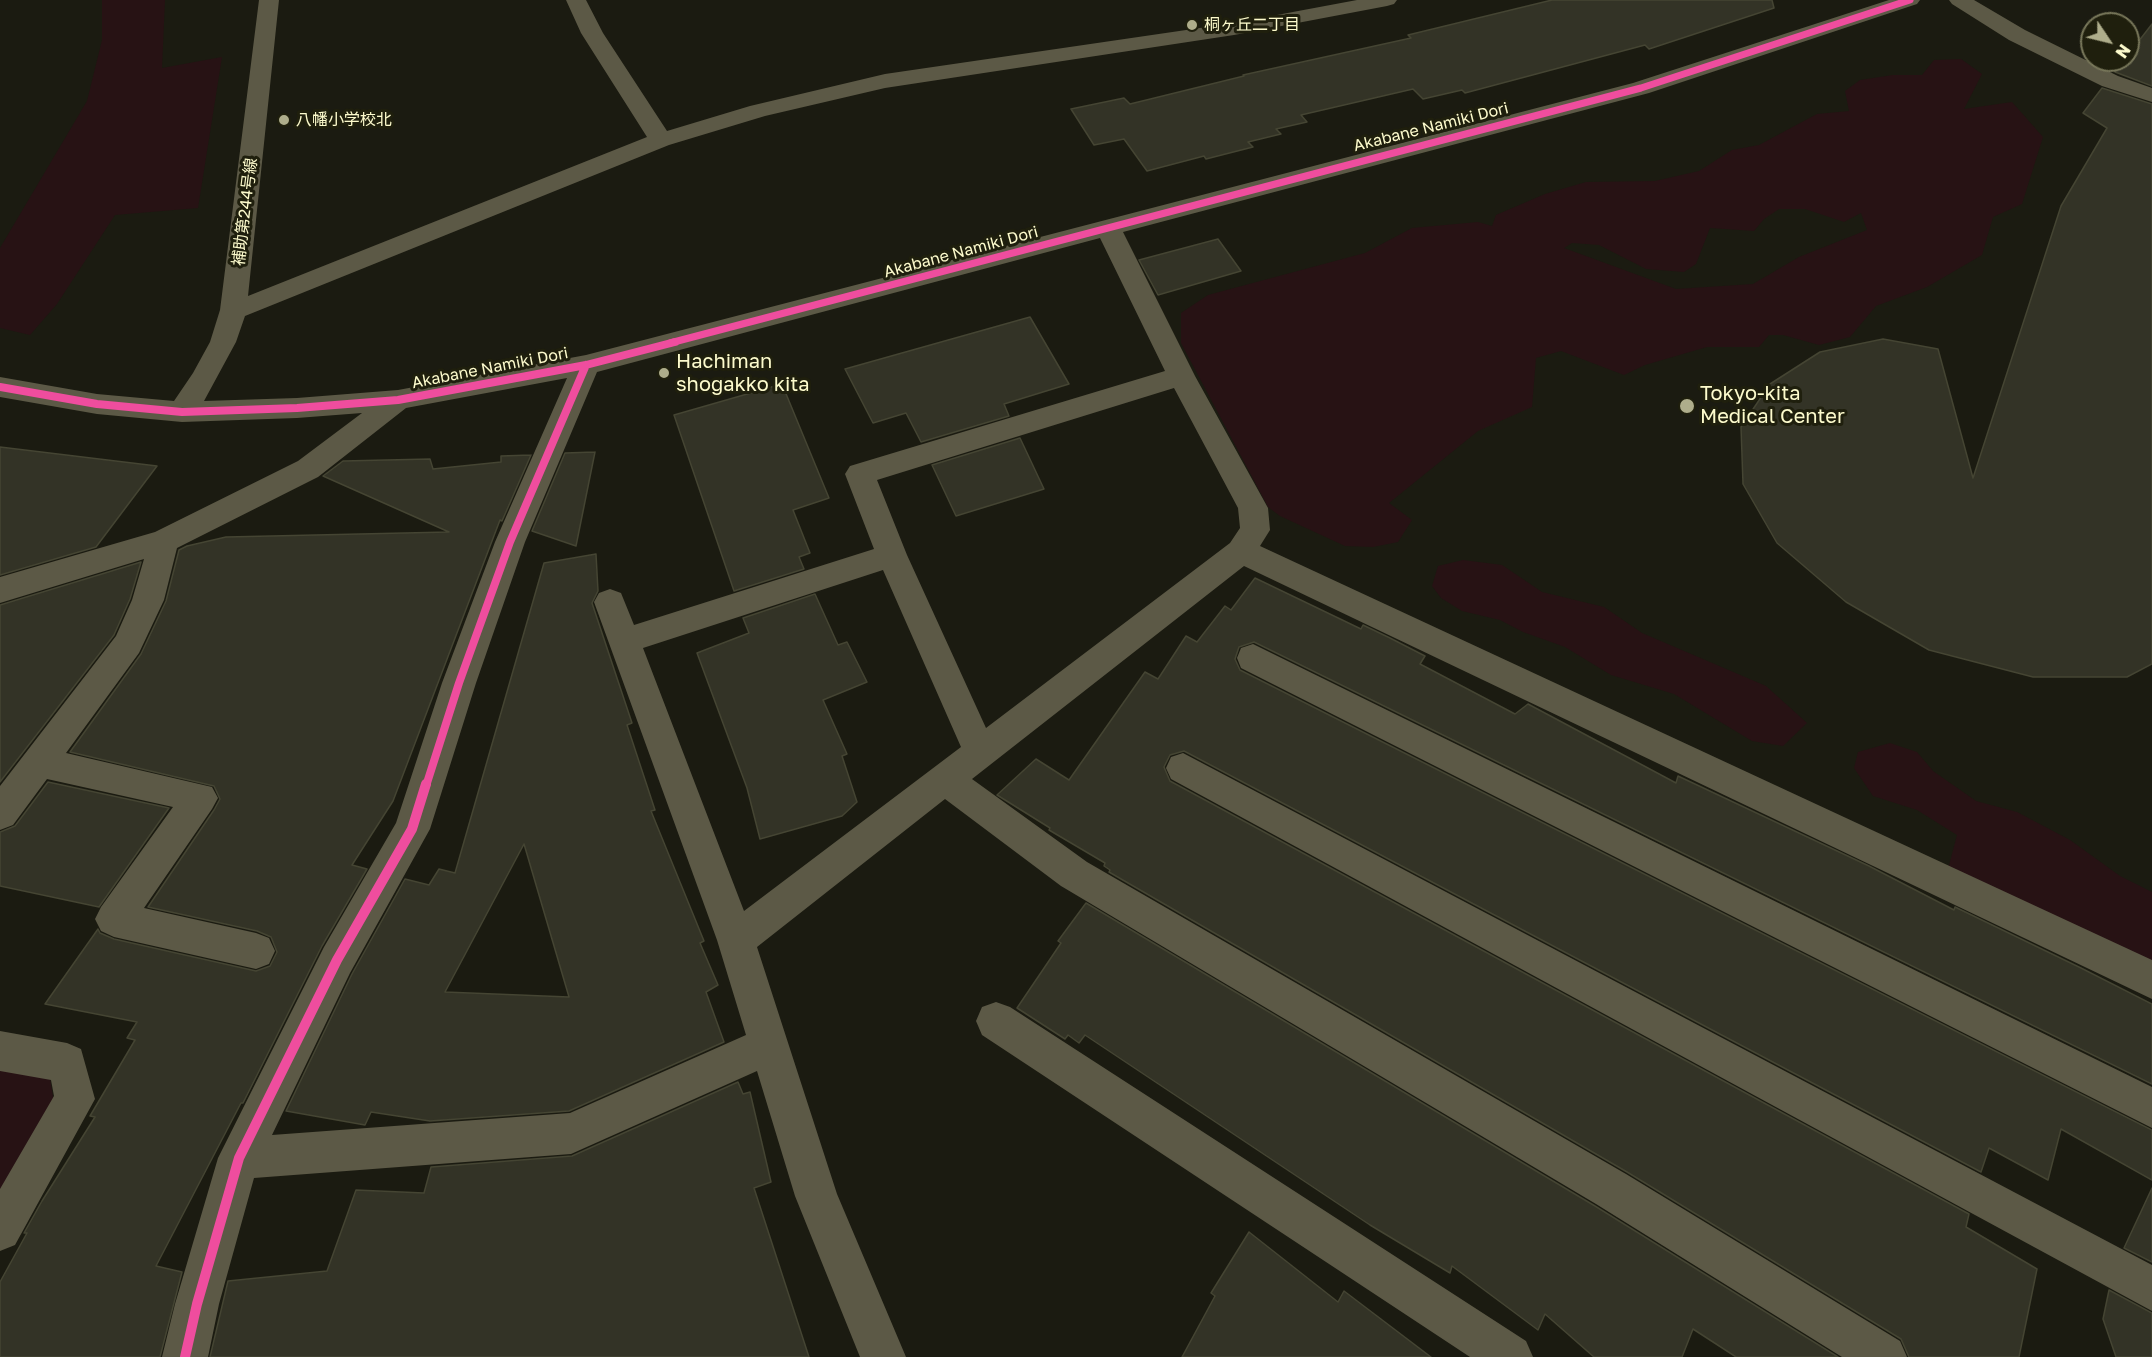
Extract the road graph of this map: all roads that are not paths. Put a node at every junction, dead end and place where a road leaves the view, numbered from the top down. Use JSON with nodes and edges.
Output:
{"nodes":[{"id":1,"x":269,"y":0,"type":"edge"},
{"id":2,"x":576,"y":0,"type":"edge"},
{"id":3,"x":1387,"y":0,"type":"edge"},
{"id":4,"x":1910,"y":0,"type":"edge"},
{"id":5,"x":1959,"y":0,"type":"edge"},
{"id":6,"x":2152,"y":95,"type":"edge"},
{"id":7,"x":662,"y":140,"type":"junction"},
{"id":8,"x":1108,"y":228,"type":"junction"},
{"id":9,"x":233,"y":310,"type":"junction"},
{"id":10,"x":586,"y":365,"type":"junction"},
{"id":11,"x":1181,"y":376,"type":"junction"},
{"id":12,"x":0,"y":387,"type":"edge"},
{"id":13,"x":398,"y":400,"type":"junction"},
{"id":14,"x":182,"y":412,"type":"junction"},
{"id":15,"x":164,"y":541,"type":"junction"},
{"id":16,"x":1241,"y":551,"type":"junction"},
{"id":17,"x":892,"y":555,"type":"junction"},
{"id":18,"x":0,"y":590,"type":"edge"},
{"id":19,"x":610,"y":602,"type":"dead end"},
{"id":20,"x":625,"y":641,"type":"junction"},
{"id":21,"x":1253,"y":658,"type":"dead end"},
{"id":22,"x":980,"y":752,"type":"junction"},
{"id":23,"x":39,"y":762,"type":"junction"},
{"id":24,"x":1183,"y":768,"type":"dead end"},
{"id":25,"x":945,"y":779,"type":"junction"},
{"id":26,"x":0,"y":814,"type":"edge"},
{"id":27,"x":736,"y":940,"type":"junction"},
{"id":28,"x":256,"y":951,"type":"dead end"},
{"id":29,"x":2152,"y":980,"type":"edge"},
{"id":30,"x":996,"y":1021,"type":"dead end"},
{"id":31,"x":769,"y":1045,"type":"junction"},
{"id":32,"x":0,"y":1051,"type":"edge"},
{"id":33,"x":2152,"y":1107,"type":"edge"},
{"id":34,"x":239,"y":1158,"type":"junction"},
{"id":35,"x":0,"y":1230,"type":"edge"},
{"id":36,"x":2152,"y":1288,"type":"edge"},
{"id":37,"x":185,"y":1357,"type":"edge"},
{"id":38,"x":883,"y":1357,"type":"edge"},
{"id":39,"x":1510,"y":1357,"type":"edge"},
{"id":40,"x":1884,"y":1357,"type":"edge"}],
"edges":[{"from":1,"to":9,"type":"street","name":"補助第244号線"},
{"from":2,"to":7,"type":"street"},
{"from":3,"to":7,"type":"street"},
{"from":4,"to":8,"type":"street","name":"Akabane Namiki Dori"},
{"from":5,"to":6,"type":"street"},
{"from":7,"to":9,"type":"street"},
{"from":8,"to":10,"type":"street","name":"Akabane Namiki Dori"},
{"from":8,"to":11,"type":"street"},
{"from":9,"to":14,"type":"street","name":"補助第244号線"},
{"from":10,"to":13,"type":"street","name":"Akabane Namiki Dori"},
{"from":10,"to":34,"type":"street"},
{"from":11,"to":16,"type":"street"},
{"from":11,"to":17,"type":"street"},
{"from":12,"to":14,"type":"street","name":"Akabane Namiki Dori"},
{"from":13,"to":14,"type":"street","name":"Akabane Namiki Dori"},
{"from":13,"to":15,"type":"street"},
{"from":15,"to":18,"type":"street"},
{"from":15,"to":23,"type":"street"},
{"from":16,"to":22,"type":"street"},
{"from":16,"to":29,"type":"street"},
{"from":17,"to":20,"type":"street"},
{"from":17,"to":22,"type":"street"},
{"from":19,"to":20,"type":"street"},
{"from":20,"to":27,"type":"street"},
{"from":21,"to":33,"type":"street"},
{"from":22,"to":25,"type":"street"},
{"from":23,"to":26,"type":"street"},
{"from":23,"to":28,"type":"street"},
{"from":24,"to":36,"type":"street"},
{"from":25,"to":27,"type":"street"},
{"from":25,"to":40,"type":"street"},
{"from":27,"to":31,"type":"street"},
{"from":30,"to":39,"type":"street"},
{"from":31,"to":34,"type":"street"},
{"from":31,"to":38,"type":"street"},
{"from":32,"to":35,"type":"street"},
{"from":34,"to":37,"type":"street"}]}
